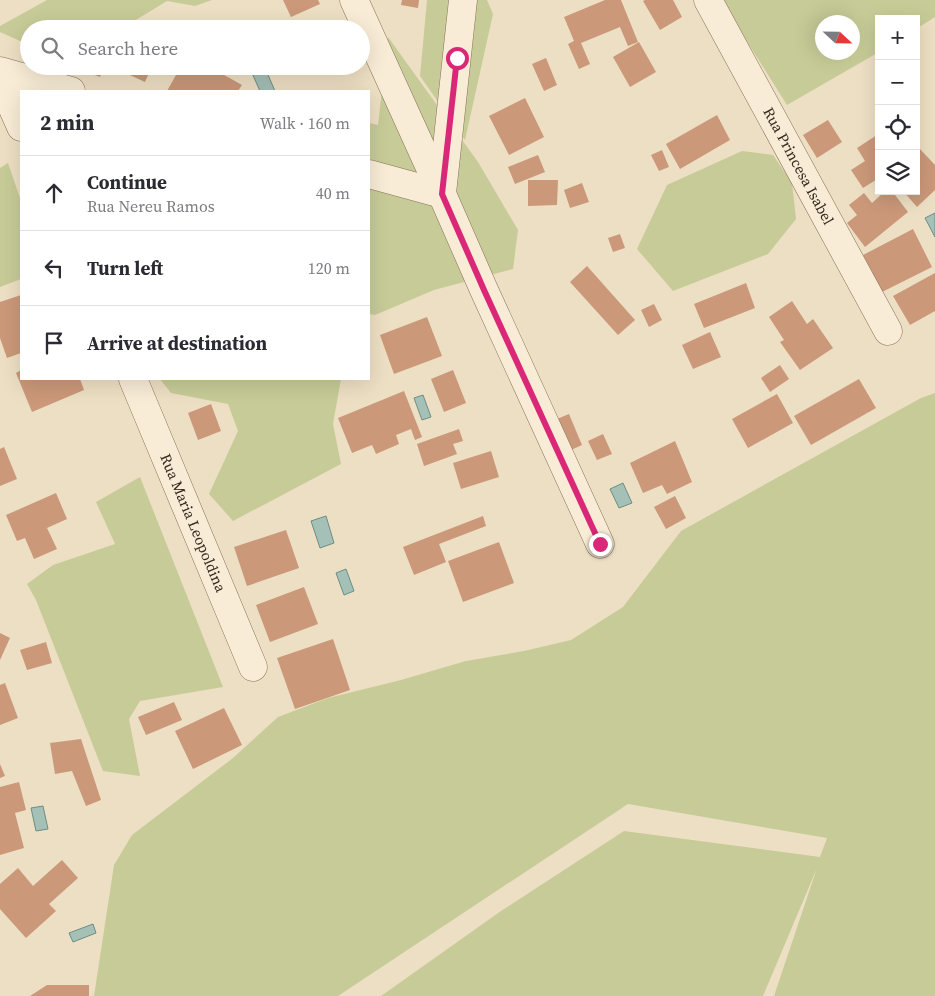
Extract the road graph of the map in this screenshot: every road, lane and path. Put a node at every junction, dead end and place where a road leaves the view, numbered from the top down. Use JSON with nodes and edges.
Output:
{"nodes":[{"id":1,"x":354,"y":0,"type":"edge"},
{"id":2,"x":463,"y":0,"type":"edge"},
{"id":3,"x":708,"y":0,"type":"edge"},
{"id":4,"x":363,"y":20,"type":"edge"},
{"id":5,"x":370,"y":35,"type":"edge"},
{"id":6,"x":0,"y":72,"type":"edge"},
{"id":7,"x":0,"y":79,"type":"edge"},
{"id":8,"x":67,"y":90,"type":"edge"},
{"id":9,"x":20,"y":125,"type":"edge"},
{"id":10,"x":370,"y":174,"type":"edge"},
{"id":11,"x":442,"y":194,"type":"junction"},
{"id":12,"x":888,"y":331,"type":"dead end"},
{"id":13,"x":133,"y":380,"type":"edge"},
{"id":14,"x":600,"y":544,"type":"dead end"},
{"id":15,"x":253,"y":667,"type":"dead end"}],
"edges":[{"from":1,"to":4,"type":"street"},
{"from":2,"to":11,"type":"street"},
{"from":3,"to":12,"type":"street","name":"Rua Princesa Isabel"},
{"from":5,"to":11,"type":"street"},
{"from":6,"to":8,"type":"street"},
{"from":7,"to":9,"type":"street"},
{"from":10,"to":11,"type":"street"},
{"from":11,"to":14,"type":"street"},
{"from":13,"to":15,"type":"street","name":"Rua Maria Leopoldina"}]}
